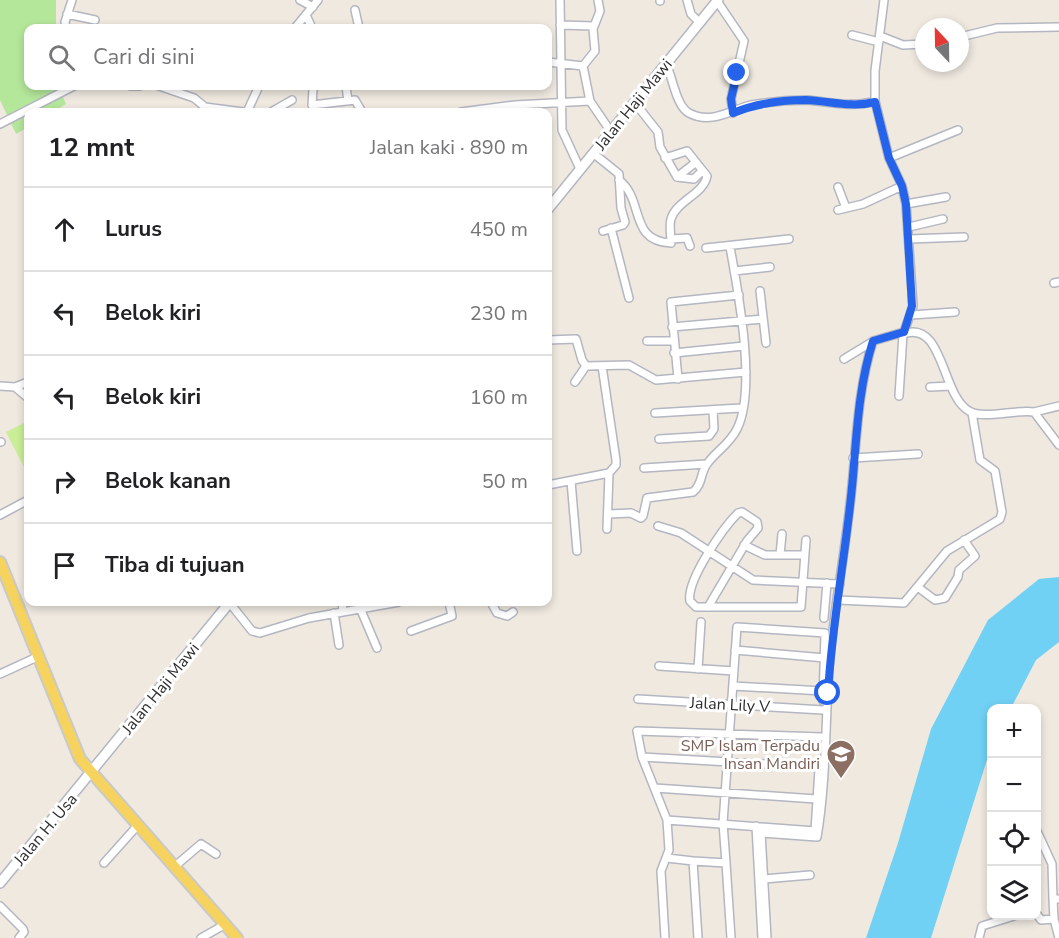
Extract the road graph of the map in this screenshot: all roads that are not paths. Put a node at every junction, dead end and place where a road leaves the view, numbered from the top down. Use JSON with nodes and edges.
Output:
{"nodes":[{"id":1,"x":72,"y":0,"type":"edge"},
{"id":2,"x":300,"y":0,"type":"edge"},
{"id":3,"x":318,"y":0,"type":"edge"},
{"id":4,"x":560,"y":0,"type":"edge"},
{"id":5,"x":598,"y":0,"type":"edge"},
{"id":6,"x":687,"y":0,"type":"edge"},
{"id":7,"x":884,"y":0,"type":"edge"},
{"id":8,"x":717,"y":1,"type":"edge"},
{"id":9,"x":313,"y":7,"type":"junction"},
{"id":10,"x":355,"y":10,"type":"dead end"},
{"id":11,"x":67,"y":14,"type":"junction"},
{"id":12,"x":306,"y":15,"type":"junction"},
{"id":13,"x":95,"y":20,"type":"dead end"},
{"id":14,"x":700,"y":23,"type":"junction"},
{"id":15,"x":66,"y":24,"type":"edge"},
{"id":16,"x":298,"y":24,"type":"edge"},
{"id":17,"x":310,"y":24,"type":"edge"},
{"id":18,"x":358,"y":24,"type":"edge"},
{"id":19,"x":560,"y":25,"type":"junction"},
{"id":20,"x":593,"y":26,"type":"junction"},
{"id":21,"x":1059,"y":27,"type":"edge"},
{"id":22,"x":969,"y":34,"type":"edge"},
{"id":23,"x":852,"y":35,"type":"dead end"},
{"id":24,"x":880,"y":39,"type":"junction"},
{"id":25,"x":915,"y":44,"type":"edge"},
{"id":26,"x":552,"y":62,"type":"edge"},
{"id":27,"x":559,"y":62,"type":"junction"},
{"id":28,"x":666,"y":64,"type":"junction"},
{"id":29,"x":583,"y":66,"type":"junction"},
{"id":30,"x":66,"y":90,"type":"edge"},
{"id":31,"x":171,"y":90,"type":"edge"},
{"id":32,"x":257,"y":90,"type":"edge"},
{"id":33,"x":313,"y":90,"type":"edge"},
{"id":34,"x":347,"y":90,"type":"edge"},
{"id":35,"x":292,"y":100,"type":"dead end"},
{"id":36,"x":348,"y":101,"type":"junction"},
{"id":37,"x":590,"y":101,"type":"junction"},
{"id":38,"x":635,"y":102,"type":"junction"},
{"id":39,"x":875,"y":102,"type":"junction"},
{"id":40,"x":560,"y":103,"type":"junction"},
{"id":41,"x":31,"y":108,"type":"edge"},
{"id":42,"x":213,"y":108,"type":"edge"},
{"id":43,"x":247,"y":108,"type":"edge"},
{"id":44,"x":278,"y":108,"type":"edge"},
{"id":45,"x":319,"y":108,"type":"edge"},
{"id":46,"x":324,"y":108,"type":"edge"},
{"id":47,"x":361,"y":108,"type":"edge"},
{"id":48,"x":522,"y":108,"type":"edge"},
{"id":49,"x":24,"y":112,"type":"edge"},
{"id":50,"x":733,"y":113,"type":"junction"},
{"id":51,"x":0,"y":124,"type":"edge"},
{"id":52,"x":958,"y":130,"type":"dead end"},
{"id":53,"x":611,"y":132,"type":"junction"},
{"id":54,"x":593,"y":153,"type":"junction"},
{"id":55,"x":665,"y":158,"type":"junction"},
{"id":56,"x":889,"y":158,"type":"junction"},
{"id":57,"x":696,"y":163,"type":"junction"},
{"id":58,"x":580,"y":169,"type":"junction"},
{"id":59,"x":702,"y":171,"type":"junction"},
{"id":60,"x":677,"y":177,"type":"junction"},
{"id":61,"x":619,"y":180,"type":"junction"},
{"id":62,"x":902,"y":186,"type":"junction"},
{"id":63,"x":838,"y":187,"type":"dead end"},
{"id":64,"x":946,"y":197,"type":"dead end"},
{"id":65,"x":552,"y":204,"type":"edge"},
{"id":66,"x":906,"y":204,"type":"junction"},
{"id":67,"x":943,"y":219,"type":"dead end"},
{"id":68,"x":909,"y":227,"type":"junction"},
{"id":69,"x":611,"y":228,"type":"junction"},
{"id":70,"x":603,"y":231,"type":"dead end"},
{"id":71,"x":964,"y":237,"type":"dead end"},
{"id":72,"x":671,"y":239,"type":"junction"},
{"id":73,"x":789,"y":239,"type":"dead end"},
{"id":74,"x":909,"y":239,"type":"junction"},
{"id":75,"x":690,"y":246,"type":"dead end"},
{"id":76,"x":730,"y":247,"type":"junction"},
{"id":77,"x":706,"y":248,"type":"dead end"},
{"id":78,"x":770,"y":267,"type":"dead end"},
{"id":79,"x":734,"y":271,"type":"junction"},
{"id":80,"x":760,"y":291,"type":"dead end"},
{"id":81,"x":739,"y":295,"type":"junction"},
{"id":82,"x":629,"y":298,"type":"dead end"},
{"id":83,"x":955,"y":312,"type":"dead end"},
{"id":84,"x":911,"y":315,"type":"junction"},
{"id":85,"x":763,"y":319,"type":"junction"},
{"id":86,"x":742,"y":320,"type":"junction"},
{"id":87,"x":672,"y":327,"type":"junction"},
{"id":88,"x":904,"y":332,"type":"junction"},
{"id":89,"x":552,"y":340,"type":"edge"},
{"id":90,"x":647,"y":341,"type":"dead end"},
{"id":91,"x":673,"y":341,"type":"junction"},
{"id":92,"x":873,"y":341,"type":"junction"},
{"id":93,"x":766,"y":343,"type":"dead end"},
{"id":94,"x":744,"y":346,"type":"junction"},
{"id":95,"x":674,"y":353,"type":"junction"},
{"id":96,"x":844,"y":359,"type":"dead end"},
{"id":97,"x":586,"y":366,"type":"junction"},
{"id":98,"x":602,"y":366,"type":"junction"},
{"id":99,"x":746,"y":372,"type":"junction"},
{"id":100,"x":678,"y":379,"type":"junction"},
{"id":101,"x":575,"y":381,"type":"dead end"},
{"id":102,"x":24,"y":384,"type":"edge"},
{"id":103,"x":0,"y":386,"type":"edge"},
{"id":104,"x":950,"y":386,"type":"junction"},
{"id":105,"x":15,"y":387,"type":"junction"},
{"id":106,"x":930,"y":387,"type":"dead end"},
{"id":107,"x":24,"y":395,"type":"edge"},
{"id":108,"x":899,"y":396,"type":"dead end"},
{"id":109,"x":1059,"y":406,"type":"edge"},
{"id":110,"x":741,"y":408,"type":"junction"},
{"id":111,"x":713,"y":410,"type":"junction"},
{"id":112,"x":1034,"y":412,"type":"junction"},
{"id":113,"x":655,"y":413,"type":"dead end"},
{"id":114,"x":972,"y":413,"type":"junction"},
{"id":115,"x":659,"y":439,"type":"dead end"},
{"id":116,"x":1059,"y":445,"type":"edge"},
{"id":117,"x":918,"y":454,"type":"dead end"},
{"id":118,"x":853,"y":458,"type":"junction"},
{"id":119,"x":706,"y":464,"type":"junction"},
{"id":120,"x":644,"y":468,"type":"dead end"},
{"id":121,"x":609,"y":473,"type":"junction"},
{"id":122,"x":571,"y":482,"type":"junction"},
{"id":123,"x":552,"y":484,"type":"edge"},
{"id":124,"x":24,"y":502,"type":"edge"},
{"id":125,"x":609,"y":513,"type":"junction"},
{"id":126,"x":0,"y":515,"type":"edge"},
{"id":127,"x":658,"y":526,"type":"dead end"},
{"id":128,"x":607,"y":529,"type":"dead end"},
{"id":129,"x":782,"y":534,"type":"dead end"},
{"id":130,"x":806,"y":540,"type":"dead end"},
{"id":131,"x":964,"y":540,"type":"junction"},
{"id":132,"x":744,"y":545,"type":"junction"},
{"id":133,"x":577,"y":551,"type":"dead end"},
{"id":134,"x":710,"y":552,"type":"junction"},
{"id":135,"x":780,"y":555,"type":"junction"},
{"id":136,"x":804,"y":555,"type":"junction"},
{"id":137,"x":0,"y":562,"type":"edge"},
{"id":138,"x":732,"y":566,"type":"junction"},
{"id":139,"x":803,"y":582,"type":"junction"},
{"id":140,"x":827,"y":583,"type":"junction"},
{"id":141,"x":840,"y":584,"type":"junction"},
{"id":142,"x":919,"y":588,"type":"junction"},
{"id":143,"x":838,"y":600,"type":"junction"},
{"id":144,"x":226,"y":606,"type":"edge"},
{"id":145,"x":232,"y":606,"type":"edge"},
{"id":146,"x":342,"y":606,"type":"edge"},
{"id":147,"x":373,"y":606,"type":"edge"},
{"id":148,"x":449,"y":606,"type":"edge"},
{"id":149,"x":493,"y":606,"type":"edge"},
{"id":150,"x":708,"y":607,"type":"junction"},
{"id":151,"x":360,"y":608,"type":"junction"},
{"id":152,"x":343,"y":612,"type":"junction"},
{"id":153,"x":513,"y":612,"type":"dead end"},
{"id":154,"x":334,"y":613,"type":"junction"},
{"id":155,"x":824,"y":618,"type":"dead end"},
{"id":156,"x":701,"y":622,"type":"dead end"},
{"id":157,"x":411,"y":631,"type":"dead end"},
{"id":158,"x":339,"y":645,"type":"dead end"},
{"id":159,"x":377,"y":648,"type":"dead end"},
{"id":160,"x":735,"y":650,"type":"junction"},
{"id":161,"x":37,"y":657,"type":"junction"},
{"id":162,"x":825,"y":658,"type":"junction"},
{"id":163,"x":659,"y":666,"type":"dead end"},
{"id":164,"x":698,"y":669,"type":"junction"},
{"id":165,"x":734,"y":672,"type":"junction"},
{"id":166,"x":0,"y":674,"type":"edge"},
{"id":167,"x":733,"y":686,"type":"junction"},
{"id":168,"x":824,"y":691,"type":"junction"},
{"id":169,"x":638,"y":699,"type":"dead end"},
{"id":170,"x":731,"y":704,"type":"junction"},
{"id":171,"x":823,"y":710,"type":"junction"},
{"id":172,"x":729,"y":735,"type":"junction"},
{"id":173,"x":822,"y":737,"type":"junction"},
{"id":174,"x":642,"y":758,"type":"junction"},
{"id":175,"x":727,"y":763,"type":"junction"},
{"id":176,"x":819,"y":767,"type":"junction"},
{"id":177,"x":91,"y":774,"type":"junction"},
{"id":178,"x":655,"y":788,"type":"junction"},
{"id":179,"x":726,"y":792,"type":"junction"},
{"id":180,"x":816,"y":799,"type":"junction"},
{"id":181,"x":666,"y":820,"type":"junction"},
{"id":182,"x":723,"y":823,"type":"junction"},
{"id":183,"x":138,"y":825,"type":"junction"},
{"id":184,"x":756,"y":826,"type":"junction"},
{"id":185,"x":1041,"y":840,"type":"edge"},
{"id":186,"x":216,"y":854,"type":"dead end"},
{"id":187,"x":667,"y":858,"type":"junction"},
{"id":188,"x":693,"y":861,"type":"junction"},
{"id":189,"x":104,"y":863,"type":"dead end"},
{"id":190,"x":726,"y":864,"type":"junction"},
{"id":191,"x":174,"y":867,"type":"junction"},
{"id":192,"x":810,"y":875,"type":"dead end"},
{"id":193,"x":764,"y":879,"type":"junction"},
{"id":194,"x":0,"y":883,"type":"edge"},
{"id":195,"x":1056,"y":899,"type":"edge"},
{"id":196,"x":0,"y":906,"type":"edge"},
{"id":197,"x":1054,"y":919,"type":"junction"},
{"id":198,"x":999,"y":920,"type":"edge"},
{"id":199,"x":1040,"y":920,"type":"edge"},
{"id":200,"x":224,"y":925,"type":"junction"},
{"id":201,"x":19,"y":938,"type":"edge"},
{"id":202,"x":201,"y":938,"type":"edge"},
{"id":203,"x":237,"y":938,"type":"edge"},
{"id":204,"x":665,"y":938,"type":"edge"},
{"id":205,"x":698,"y":938,"type":"edge"},
{"id":206,"x":731,"y":938,"type":"edge"},
{"id":207,"x":762,"y":938,"type":"edge"},
{"id":208,"x":767,"y":938,"type":"edge"},
{"id":209,"x":979,"y":938,"type":"edge"},
{"id":210,"x":1059,"y":938,"type":"edge"}],
"edges":[{"from":1,"to":11,"type":"street"},
{"from":2,"to":9,"type":"street"},
{"from":3,"to":9,"type":"street"},
{"from":4,"to":19,"type":"street"},
{"from":5,"to":20,"type":"street"},
{"from":6,"to":14,"type":"street"},
{"from":7,"to":24,"type":"street"},
{"from":8,"to":14,"type":"street","name":"Jalan Haji Mawi"},
{"from":8,"to":50,"type":"street"},
{"from":9,"to":12,"type":"street"},
{"from":10,"to":18,"type":"street"},
{"from":11,"to":13,"type":"street"},
{"from":11,"to":15,"type":"street"},
{"from":12,"to":16,"type":"street"},
{"from":12,"to":17,"type":"street"},
{"from":14,"to":28,"type":"street","name":"Jalan Haji Mawi"},
{"from":19,"to":20,"type":"street"},
{"from":19,"to":27,"type":"street"},
{"from":20,"to":29,"type":"street"},
{"from":21,"to":22,"type":"street"},
{"from":23,"to":24,"type":"street"},
{"from":24,"to":25,"type":"street"},
{"from":24,"to":39,"type":"street"},
{"from":26,"to":27,"type":"street"},
{"from":27,"to":29,"type":"street"},
{"from":27,"to":40,"type":"street"},
{"from":28,"to":38,"type":"street","name":"Jalan Haji Mawi"},
{"from":28,"to":50,"type":"street"},
{"from":29,"to":37,"type":"street"},
{"from":30,"to":41,"type":"street"},
{"from":31,"to":42,"type":"street"},
{"from":32,"to":43,"type":"street"},
{"from":33,"to":45,"type":"street"},
{"from":34,"to":36,"type":"street"},
{"from":35,"to":44,"type":"street"},
{"from":36,"to":46,"type":"street"},
{"from":36,"to":47,"type":"street"},
{"from":37,"to":40,"type":"street"},
{"from":37,"to":53,"type":"street"},
{"from":38,"to":53,"type":"street","name":"Jalan Haji Mawi"},
{"from":38,"to":55,"type":"street"},
{"from":39,"to":50,"type":"street"},
{"from":39,"to":56,"type":"street"},
{"from":40,"to":48,"type":"street"},
{"from":40,"to":58,"type":"street"},
{"from":49,"to":51,"type":"street"},
{"from":52,"to":56,"type":"street"},
{"from":53,"to":54,"type":"street","name":"Jalan Haji Mawi"},
{"from":54,"to":58,"type":"street","name":"Jalan Haji Mawi"},
{"from":54,"to":61,"type":"street"},
{"from":55,"to":57,"type":"street"},
{"from":55,"to":60,"type":"street"},
{"from":56,"to":62,"type":"street"},
{"from":57,"to":59,"type":"street"},
{"from":57,"to":60,"type":"street"},
{"from":58,"to":65,"type":"street","name":"Jalan Haji Mawi"},
{"from":59,"to":60,"type":"street"},
{"from":59,"to":72,"type":"street"},
{"from":61,"to":69,"type":"street"},
{"from":61,"to":72,"type":"street"},
{"from":62,"to":63,"type":"street"},
{"from":62,"to":66,"type":"street"},
{"from":64,"to":66,"type":"street"},
{"from":66,"to":68,"type":"street"},
{"from":67,"to":68,"type":"street"},
{"from":68,"to":74,"type":"street"},
{"from":69,"to":70,"type":"street"},
{"from":69,"to":82,"type":"street"},
{"from":71,"to":74,"type":"street"},
{"from":72,"to":75,"type":"street"},
{"from":73,"to":76,"type":"street"},
{"from":74,"to":84,"type":"street"},
{"from":76,"to":77,"type":"street"},
{"from":76,"to":79,"type":"street"},
{"from":78,"to":79,"type":"street"},
{"from":79,"to":81,"type":"street"},
{"from":80,"to":85,"type":"street"},
{"from":81,"to":86,"type":"street"},
{"from":81,"to":87,"type":"street"},
{"from":83,"to":84,"type":"street"},
{"from":84,"to":88,"type":"street"},
{"from":85,"to":86,"type":"street"},
{"from":85,"to":93,"type":"street"},
{"from":86,"to":87,"type":"street"},
{"from":86,"to":94,"type":"street"},
{"from":87,"to":91,"type":"street"},
{"from":88,"to":92,"type":"street"},
{"from":88,"to":104,"type":"street"},
{"from":88,"to":108,"type":"street"},
{"from":89,"to":97,"type":"street"},
{"from":90,"to":91,"type":"street"},
{"from":91,"to":95,"type":"street"},
{"from":92,"to":96,"type":"street"},
{"from":92,"to":118,"type":"street"},
{"from":94,"to":95,"type":"street"},
{"from":94,"to":99,"type":"street"},
{"from":95,"to":100,"type":"street"},
{"from":97,"to":98,"type":"street"},
{"from":97,"to":101,"type":"street"},
{"from":98,"to":100,"type":"street"},
{"from":98,"to":121,"type":"street"},
{"from":99,"to":100,"type":"street"},
{"from":99,"to":110,"type":"street"},
{"from":102,"to":105,"type":"street"},
{"from":103,"to":105,"type":"street"},
{"from":104,"to":106,"type":"street"},
{"from":104,"to":114,"type":"street"},
{"from":105,"to":107,"type":"street"},
{"from":109,"to":112,"type":"street"},
{"from":110,"to":111,"type":"street"},
{"from":110,"to":119,"type":"street"},
{"from":111,"to":113,"type":"street"},
{"from":111,"to":115,"type":"street"},
{"from":112,"to":114,"type":"street"},
{"from":112,"to":116,"type":"street"},
{"from":114,"to":131,"type":"street"},
{"from":117,"to":118,"type":"street"},
{"from":118,"to":141,"type":"street"},
{"from":119,"to":120,"type":"street"},
{"from":119,"to":125,"type":"street"},
{"from":121,"to":122,"type":"street"},
{"from":121,"to":125,"type":"street"},
{"from":122,"to":123,"type":"street"},
{"from":122,"to":133,"type":"street"},
{"from":124,"to":126,"type":"street"},
{"from":125,"to":128,"type":"street"},
{"from":127,"to":134,"type":"street"},
{"from":129,"to":135,"type":"street"},
{"from":130,"to":136,"type":"street"},
{"from":131,"to":142,"type":"street"},
{"from":131,"to":142,"type":"street"},
{"from":132,"to":134,"type":"street"},
{"from":132,"to":135,"type":"street"},
{"from":132,"to":138,"type":"street"},
{"from":134,"to":138,"type":"street"},
{"from":134,"to":150,"type":"street"},
{"from":135,"to":136,"type":"street"},
{"from":136,"to":139,"type":"street"},
{"from":137,"to":161,"type":"main road"},
{"from":138,"to":139,"type":"street"},
{"from":138,"to":150,"type":"street"},
{"from":139,"to":140,"type":"street"},
{"from":139,"to":150,"type":"street"},
{"from":140,"to":141,"type":"street"},
{"from":140,"to":155,"type":"street"},
{"from":141,"to":143,"type":"street"},
{"from":142,"to":143,"type":"street"},
{"from":143,"to":193,"type":"street"},
{"from":144,"to":177,"type":"street","name":"Jalan Haji Mawi"},
{"from":145,"to":154,"type":"street"},
{"from":146,"to":152,"type":"street"},
{"from":147,"to":151,"type":"street"},
{"from":148,"to":157,"type":"street"},
{"from":149,"to":153,"type":"street"},
{"from":151,"to":152,"type":"street"},
{"from":151,"to":159,"type":"street"},
{"from":152,"to":154,"type":"street"},
{"from":154,"to":158,"type":"street"},
{"from":156,"to":164,"type":"street"},
{"from":160,"to":162,"type":"street"},
{"from":160,"to":162,"type":"street"},
{"from":160,"to":165,"type":"street"},
{"from":161,"to":166,"type":"street"},
{"from":161,"to":177,"type":"main road"},
{"from":162,"to":168,"type":"street"},
{"from":163,"to":164,"type":"street"},
{"from":164,"to":165,"type":"street"},
{"from":165,"to":167,"type":"street"},
{"from":167,"to":168,"type":"street"},
{"from":167,"to":170,"type":"street"},
{"from":168,"to":171,"type":"street"},
{"from":169,"to":170,"type":"street","name":"Jalan Lily V"},
{"from":170,"to":171,"type":"street","name":"Jalan Lily V"},
{"from":170,"to":172,"type":"street"},
{"from":171,"to":173,"type":"street"},
{"from":172,"to":173,"type":"street"},
{"from":172,"to":174,"type":"street"},
{"from":172,"to":175,"type":"street"},
{"from":173,"to":176,"type":"street"},
{"from":174,"to":175,"type":"street"},
{"from":174,"to":178,"type":"street"},
{"from":175,"to":176,"type":"street"},
{"from":175,"to":179,"type":"street"},
{"from":176,"to":180,"type":"street"},
{"from":177,"to":183,"type":"main road"},
{"from":177,"to":194,"type":"street","name":"Jalan H. Usa"},
{"from":178,"to":179,"type":"street"},
{"from":178,"to":181,"type":"street"},
{"from":179,"to":180,"type":"street"},
{"from":179,"to":182,"type":"street"},
{"from":180,"to":184,"type":"street"},
{"from":181,"to":182,"type":"street"},
{"from":181,"to":187,"type":"street"},
{"from":182,"to":184,"type":"street"},
{"from":182,"to":190,"type":"street"},
{"from":183,"to":189,"type":"street"},
{"from":183,"to":191,"type":"main road"},
{"from":184,"to":207,"type":"street"},
{"from":185,"to":195,"type":"street"},
{"from":186,"to":191,"type":"street"},
{"from":187,"to":188,"type":"street"},
{"from":187,"to":204,"type":"street"},
{"from":188,"to":190,"type":"street"},
{"from":188,"to":205,"type":"street"},
{"from":190,"to":206,"type":"street"},
{"from":191,"to":200,"type":"main road"},
{"from":192,"to":193,"type":"street"},
{"from":193,"to":208,"type":"street"},
{"from":195,"to":197,"type":"street"},
{"from":196,"to":201,"type":"street"},
{"from":197,"to":199,"type":"street"},
{"from":197,"to":210,"type":"street"},
{"from":198,"to":209,"type":"street"},
{"from":200,"to":202,"type":"street"},
{"from":200,"to":203,"type":"main road"}]}
